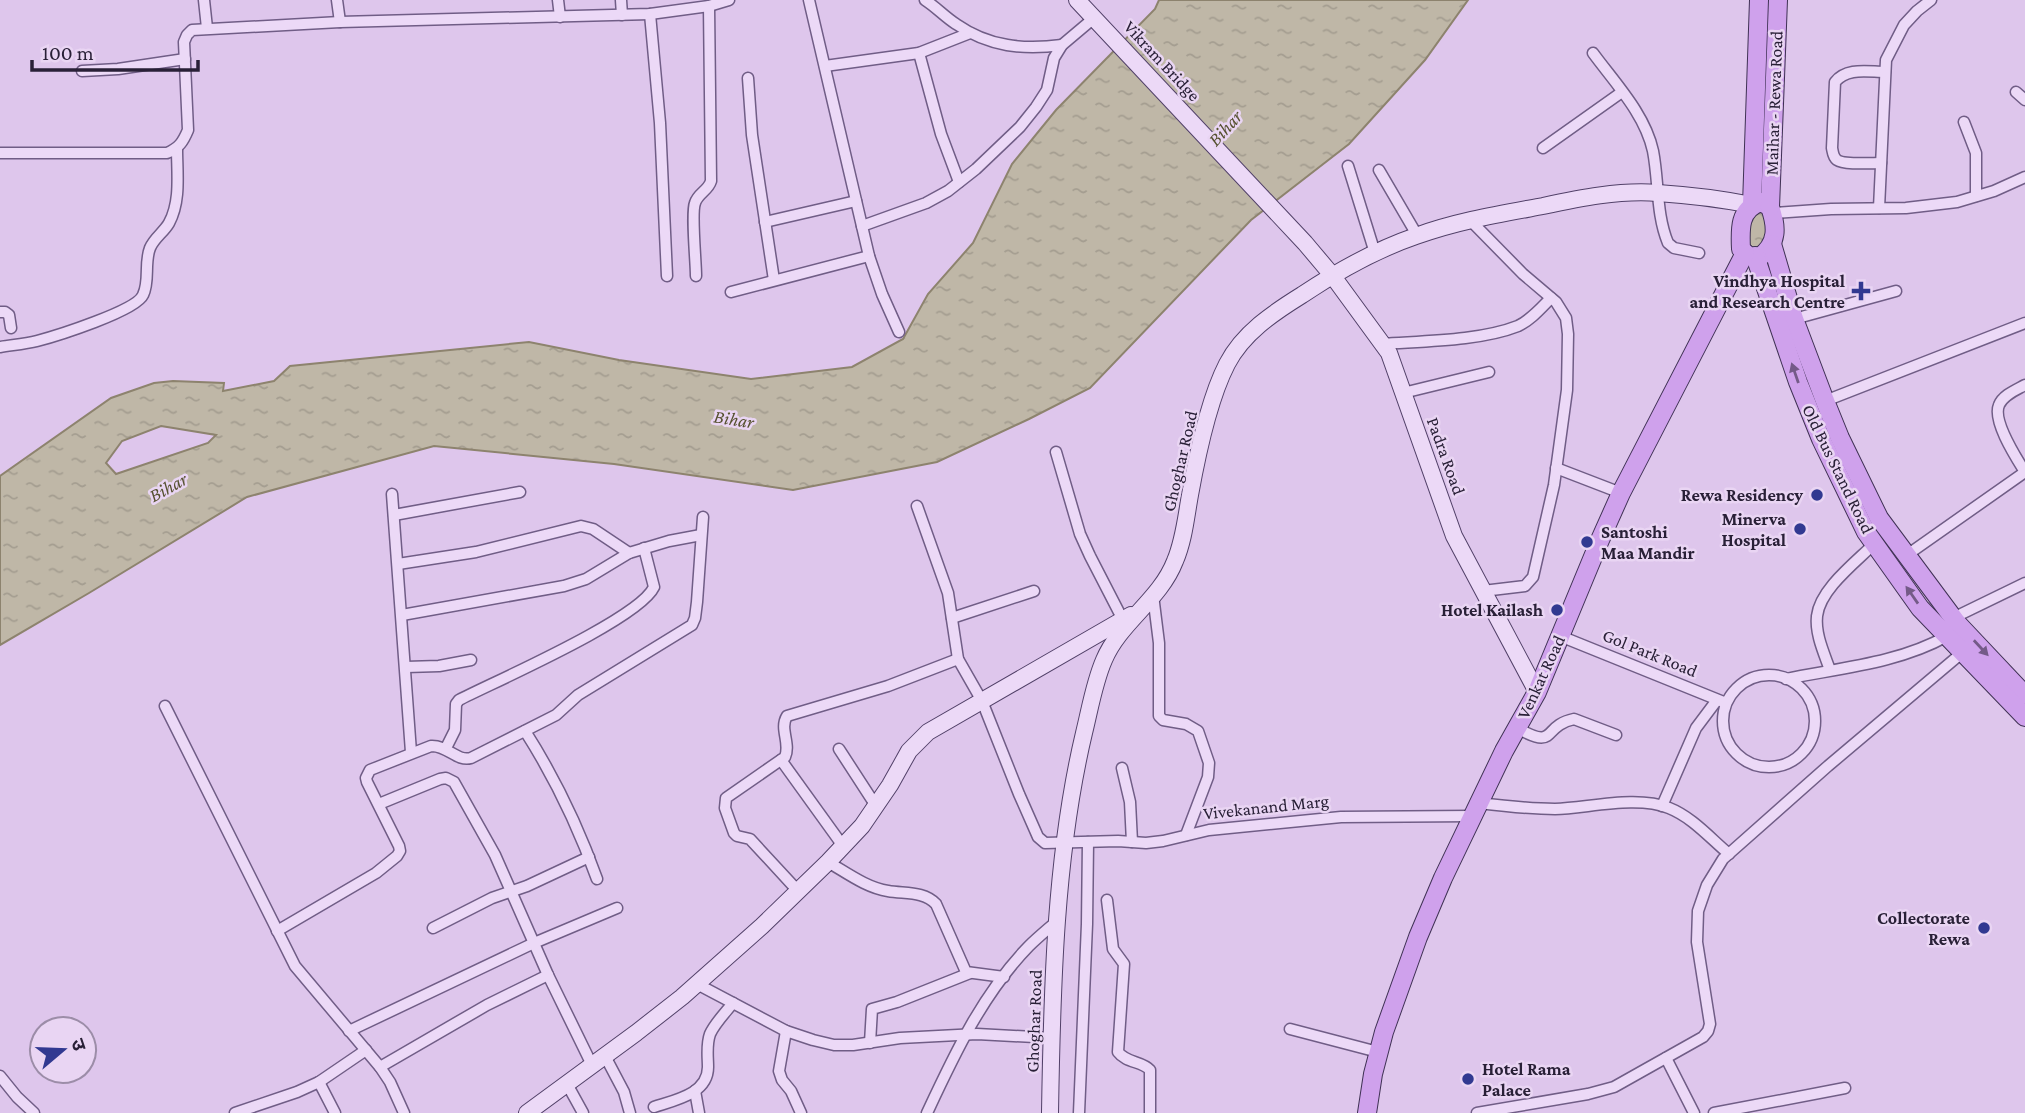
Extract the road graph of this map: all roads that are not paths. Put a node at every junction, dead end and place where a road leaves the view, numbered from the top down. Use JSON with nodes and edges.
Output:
{"nodes":[{"id":1,"x":204,"y":0,"type":"edge"},
{"id":2,"x":337,"y":0,"type":"edge"},
{"id":3,"x":558,"y":0,"type":"edge"},
{"id":4,"x":621,"y":0,"type":"edge"},
{"id":5,"x":729,"y":0,"type":"edge"},
{"id":6,"x":809,"y":0,"type":"edge"},
{"id":7,"x":925,"y":0,"type":"edge"},
{"id":8,"x":1077,"y":0,"type":"edge"},
{"id":9,"x":1759,"y":0,"type":"edge"},
{"id":10,"x":1777,"y":0,"type":"edge"},
{"id":11,"x":1931,"y":0,"type":"edge"},
{"id":12,"x":709,"y":6,"type":"junction"},
{"id":13,"x":650,"y":13,"type":"junction"},
{"id":14,"x":622,"y":15,"type":"junction"},
{"id":15,"x":560,"y":17,"type":"junction"},
{"id":16,"x":340,"y":22,"type":"junction"},
{"id":17,"x":1100,"y":23,"type":"junction"},
{"id":18,"x":207,"y":28,"type":"junction"},
{"id":19,"x":970,"y":33,"type":"junction"},
{"id":20,"x":1062,"y":46,"type":"junction"},
{"id":21,"x":919,"y":53,"type":"junction"},
{"id":22,"x":1593,"y":53,"type":"dead end"},
{"id":23,"x":185,"y":59,"type":"junction"},
{"id":24,"x":825,"y":66,"type":"junction"},
{"id":25,"x":82,"y":71,"type":"dead end"},
{"id":26,"x":1885,"y":72,"type":"junction"},
{"id":27,"x":748,"y":78,"type":"dead end"},
{"id":28,"x":1622,"y":92,"type":"junction"},
{"id":29,"x":1964,"y":122,"type":"dead end"},
{"id":30,"x":1543,"y":148,"type":"dead end"},
{"id":31,"x":177,"y":149,"type":"junction"},
{"id":32,"x":0,"y":153,"type":"edge"},
{"id":33,"x":1881,"y":163,"type":"junction"},
{"id":34,"x":1348,"y":166,"type":"dead end"},
{"id":35,"x":1379,"y":170,"type":"dead end"},
{"id":36,"x":2025,"y":177,"type":"edge"},
{"id":37,"x":959,"y":182,"type":"junction"},
{"id":38,"x":1657,"y":192,"type":"junction"},
{"id":39,"x":1976,"y":197,"type":"junction"},
{"id":40,"x":856,"y":201,"type":"junction"},
{"id":41,"x":1765,"y":208,"type":"junction"},
{"id":42,"x":1879,"y":208,"type":"junction"},
{"id":43,"x":1470,"y":220,"type":"junction"},
{"id":44,"x":765,"y":222,"type":"junction"},
{"id":45,"x":862,"y":226,"type":"junction"},
{"id":46,"x":1417,"y":235,"type":"junction"},
{"id":47,"x":1305,"y":243,"type":"joint"},
{"id":48,"x":1772,"y":244,"type":"junction"},
{"id":49,"x":1375,"y":253,"type":"junction"},
{"id":50,"x":1699,"y":253,"type":"dead end"},
{"id":51,"x":1750,"y":255,"type":"junction"},
{"id":52,"x":870,"y":256,"type":"junction"},
{"id":53,"x":1332,"y":275,"type":"junction"},
{"id":54,"x":667,"y":276,"type":"dead end"},
{"id":55,"x":696,"y":276,"type":"dead end"},
{"id":56,"x":774,"y":280,"type":"junction"},
{"id":57,"x":1896,"y":291,"type":"dead end"},
{"id":58,"x":731,"y":292,"type":"dead end"},
{"id":59,"x":1551,"y":298,"type":"junction"},
{"id":60,"x":0,"y":312,"type":"edge"},
{"id":61,"x":1794,"y":319,"type":"junction"},
{"id":62,"x":2025,"y":323,"type":"edge"},
{"id":63,"x":11,"y":328,"type":"dead end"},
{"id":64,"x":899,"y":332,"type":"dead end"},
{"id":65,"x":1382,"y":344,"type":"junction"},
{"id":66,"x":0,"y":347,"type":"edge"},
{"id":67,"x":1489,"y":372,"type":"dead end"},
{"id":68,"x":2025,"y":385,"type":"edge"},
{"id":69,"x":1403,"y":393,"type":"junction"},
{"id":70,"x":1825,"y":401,"type":"junction"},
{"id":71,"x":1056,"y":452,"type":"dead end"},
{"id":72,"x":1556,"y":468,"type":"junction"},
{"id":73,"x":520,"y":492,"type":"dead end"},
{"id":74,"x":1621,"y":493,"type":"junction"},
{"id":75,"x":392,"y":494,"type":"dead end"},
{"id":76,"x":917,"y":506,"type":"dead end"},
{"id":77,"x":394,"y":515,"type":"junction"},
{"id":78,"x":702,"y":517,"type":"dead end"},
{"id":79,"x":701,"y":535,"type":"junction"},
{"id":80,"x":1875,"y":543,"type":"junction"},
{"id":81,"x":644,"y":548,"type":"junction"},
{"id":82,"x":629,"y":553,"type":"junction"},
{"id":83,"x":1907,"y":555,"type":"junction"},
{"id":84,"x":398,"y":564,"type":"junction"},
{"id":85,"x":2025,"y":583,"type":"edge"},
{"id":86,"x":1034,"y":591,"type":"dead end"},
{"id":87,"x":1483,"y":591,"type":"junction"},
{"id":88,"x":1153,"y":595,"type":"junction"},
{"id":89,"x":1138,"y":611,"type":"junction"},
{"id":90,"x":402,"y":615,"type":"junction"},
{"id":91,"x":952,"y":618,"type":"junction"},
{"id":92,"x":1123,"y":620,"type":"junction"},
{"id":93,"x":1948,"y":628,"type":"junction"},
{"id":94,"x":1560,"y":636,"type":"junction"},
{"id":95,"x":1963,"y":652,"type":"junction"},
{"id":96,"x":958,"y":659,"type":"junction"},
{"id":97,"x":471,"y":660,"type":"dead end"},
{"id":98,"x":406,"y":667,"type":"junction"},
{"id":99,"x":1830,"y":670,"type":"junction"},
{"id":100,"x":1786,"y":678,"type":"junction"},
{"id":101,"x":1537,"y":692,"type":"junction"},
{"id":102,"x":2025,"y":695,"type":"edge"},
{"id":103,"x":982,"y":701,"type":"junction"},
{"id":104,"x":1721,"y":701,"type":"junction"},
{"id":105,"x":165,"y":706,"type":"dead end"},
{"id":106,"x":2025,"y":717,"type":"edge"},
{"id":107,"x":1517,"y":728,"type":"junction"},
{"id":108,"x":525,"y":731,"type":"junction"},
{"id":109,"x":1616,"y":735,"type":"dead end"},
{"id":110,"x":446,"y":748,"type":"junction"},
{"id":111,"x":839,"y":749,"type":"dead end"},
{"id":112,"x":411,"y":752,"type":"junction"},
{"id":113,"x":781,"y":761,"type":"junction"},
{"id":114,"x":1122,"y":768,"type":"dead end"},
{"id":115,"x":379,"y":804,"type":"junction"},
{"id":116,"x":876,"y":806,"type":"junction"},
{"id":117,"x":1662,"y":806,"type":"junction"},
{"id":118,"x":1476,"y":809,"type":"junction"},
{"id":119,"x":1185,"y":835,"type":"junction"},
{"id":120,"x":1088,"y":842,"type":"junction"},
{"id":121,"x":1132,"y":842,"type":"junction"},
{"id":122,"x":1065,"y":843,"type":"junction"},
{"id":123,"x":843,"y":846,"type":"junction"},
{"id":124,"x":1729,"y":854,"type":"junction"},
{"id":125,"x":589,"y":857,"type":"junction"},
{"id":126,"x":828,"y":862,"type":"junction"},
{"id":127,"x":597,"y":878,"type":"dead end"},
{"id":128,"x":797,"y":891,"type":"junction"},
{"id":129,"x":512,"y":892,"type":"junction"},
{"id":130,"x":1107,"y":900,"type":"dead end"},
{"id":131,"x":617,"y":908,"type":"dead end"},
{"id":132,"x":1057,"y":921,"type":"junction"},
{"id":133,"x":433,"y":928,"type":"dead end"},
{"id":134,"x":277,"y":931,"type":"junction"},
{"id":135,"x":534,"y":943,"type":"junction"},
{"id":136,"x":970,"y":973,"type":"junction"},
{"id":137,"x":548,"y":975,"type":"junction"},
{"id":138,"x":1004,"y":977,"type":"junction"},
{"id":139,"x":697,"y":984,"type":"junction"},
{"id":140,"x":733,"y":1003,"type":"junction"},
{"id":141,"x":1290,"y":1029,"type":"dead end"},
{"id":142,"x":349,"y":1031,"type":"junction"},
{"id":143,"x":786,"y":1031,"type":"junction"},
{"id":144,"x":965,"y":1035,"type":"junction"},
{"id":145,"x":1053,"y":1038,"type":"junction"},
{"id":146,"x":870,"y":1043,"type":"junction"},
{"id":147,"x":366,"y":1050,"type":"junction"},
{"id":148,"x":1378,"y":1052,"type":"junction"},
{"id":149,"x":1666,"y":1058,"type":"junction"},
{"id":150,"x":598,"y":1061,"type":"junction"},
{"id":151,"x":380,"y":1067,"type":"junction"},
{"id":152,"x":0,"y":1076,"type":"edge"},
{"id":153,"x":319,"y":1082,"type":"junction"},
{"id":154,"x":567,"y":1084,"type":"junction"},
{"id":155,"x":1844,"y":1088,"type":"dead end"},
{"id":156,"x":695,"y":1091,"type":"junction"},
{"id":157,"x":654,"y":1107,"type":"dead end"},
{"id":158,"x":34,"y":1113,"type":"edge"},
{"id":159,"x":236,"y":1113,"type":"edge"},
{"id":160,"x":335,"y":1113,"type":"edge"},
{"id":161,"x":404,"y":1113,"type":"edge"},
{"id":162,"x":527,"y":1113,"type":"edge"},
{"id":163,"x":583,"y":1113,"type":"edge"},
{"id":164,"x":630,"y":1113,"type":"edge"},
{"id":165,"x":699,"y":1113,"type":"edge"},
{"id":166,"x":800,"y":1113,"type":"edge"},
{"id":167,"x":927,"y":1113,"type":"edge"},
{"id":168,"x":1050,"y":1113,"type":"edge"},
{"id":169,"x":1079,"y":1113,"type":"edge"},
{"id":170,"x":1150,"y":1113,"type":"edge"},
{"id":171,"x":1367,"y":1113,"type":"edge"},
{"id":172,"x":1477,"y":1113,"type":"edge"},
{"id":173,"x":1694,"y":1113,"type":"edge"},
{"id":174,"x":1714,"y":1113,"type":"edge"}],
"edges":[{"from":1,"to":18,"type":"street"},
{"from":2,"to":16,"type":"street"},
{"from":3,"to":15,"type":"street"},
{"from":4,"to":14,"type":"street"},
{"from":5,"to":12,"type":"street"},
{"from":6,"to":24,"type":"street"},
{"from":7,"to":19,"type":"street"},
{"from":8,"to":17,"type":"street","name":"Vikram Bridge"},
{"from":9,"to":41,"type":"main road","name":"Maihar - Rewa Road"},
{"from":10,"to":41,"type":"main road","name":"Maihar - Rewa Road"},
{"from":11,"to":26,"type":"street"},
{"from":12,"to":13,"type":"street"},
{"from":12,"to":55,"type":"street"},
{"from":13,"to":14,"type":"street"},
{"from":13,"to":54,"type":"street"},
{"from":14,"to":15,"type":"street"},
{"from":15,"to":16,"type":"street"},
{"from":16,"to":18,"type":"street"},
{"from":17,"to":20,"type":"street"},
{"from":17,"to":47,"type":"street","name":"Vikram Bridge"},
{"from":18,"to":23,"type":"street"},
{"from":19,"to":20,"type":"street"},
{"from":19,"to":21,"type":"street"},
{"from":20,"to":37,"type":"street"},
{"from":21,"to":24,"type":"street"},
{"from":21,"to":37,"type":"street"},
{"from":22,"to":28,"type":"street"},
{"from":23,"to":25,"type":"street"},
{"from":23,"to":31,"type":"street"},
{"from":24,"to":40,"type":"street"},
{"from":26,"to":33,"type":"street"},
{"from":26,"to":33,"type":"street"},
{"from":27,"to":44,"type":"street"},
{"from":28,"to":30,"type":"street"},
{"from":28,"to":38,"type":"street"},
{"from":29,"to":39,"type":"street"},
{"from":31,"to":32,"type":"street"},
{"from":31,"to":66,"type":"street"},
{"from":33,"to":42,"type":"street"},
{"from":34,"to":49,"type":"street"},
{"from":35,"to":46,"type":"street"},
{"from":36,"to":39,"type":"street"},
{"from":37,"to":45,"type":"street"},
{"from":38,"to":41,"type":"street","name":"Ghoghar Road"},
{"from":38,"to":43,"type":"street","name":"Ghoghar Road"},
{"from":38,"to":50,"type":"street"},
{"from":39,"to":42,"type":"street"},
{"from":40,"to":44,"type":"street"},
{"from":40,"to":45,"type":"street"},
{"from":41,"to":42,"type":"street"},
{"from":41,"to":48,"type":"main road"},
{"from":41,"to":51,"type":"main road"},
{"from":43,"to":46,"type":"street","name":"Ghoghar Road"},
{"from":43,"to":59,"type":"street"},
{"from":44,"to":56,"type":"street"},
{"from":45,"to":52,"type":"street"},
{"from":46,"to":49,"type":"street","name":"Ghoghar Road"},
{"from":47,"to":53,"type":"street","name":"Padra Road"},
{"from":48,"to":51,"type":"main road","name":"Venkat Road"},
{"from":48,"to":61,"type":"main road","name":"Old Bus Stand Road"},
{"from":49,"to":53,"type":"street","name":"Ghoghar Road"},
{"from":51,"to":74,"type":"main road","name":"Venkat Road"},
{"from":80,"to":51,"type":"main road","name":"Old Bus Stand Road","one_way":true},
{"from":52,"to":56,"type":"street"},
{"from":52,"to":64,"type":"street"},
{"from":53,"to":65,"type":"street","name":"Padra Road"},
{"from":53,"to":88,"type":"street","name":"Ghoghar Road"},
{"from":56,"to":58,"type":"street"},
{"from":57,"to":61,"type":"street"},
{"from":59,"to":65,"type":"street"},
{"from":59,"to":72,"type":"street"},
{"from":60,"to":63,"type":"street"},
{"from":61,"to":70,"type":"main road","name":"Old Bus Stand Road"},
{"from":62,"to":70,"type":"street"},
{"from":65,"to":69,"type":"street","name":"Padra Road"},
{"from":67,"to":69,"type":"street"},
{"from":68,"to":83,"type":"street"},
{"from":69,"to":87,"type":"street","name":"Padra Road"},
{"from":70,"to":83,"type":"main road","name":"Old Bus Stand Road"},
{"from":71,"to":92,"type":"street"},
{"from":72,"to":74,"type":"street"},
{"from":72,"to":87,"type":"street"},
{"from":73,"to":77,"type":"street"},
{"from":74,"to":94,"type":"main road","name":"Venkat Road"},
{"from":75,"to":77,"type":"street"},
{"from":76,"to":91,"type":"street"},
{"from":77,"to":84,"type":"street"},
{"from":78,"to":79,"type":"street"},
{"from":79,"to":81,"type":"street"},
{"from":79,"to":108,"type":"street"},
{"from":93,"to":80,"type":"main road","name":"Old Bus Stand Road","one_way":true},
{"from":80,"to":99,"type":"street"},
{"from":81,"to":82,"type":"street"},
{"from":81,"to":110,"type":"street"},
{"from":82,"to":84,"type":"street"},
{"from":82,"to":90,"type":"street"},
{"from":83,"to":93,"type":"main road","name":"Old Bus Stand Road"},
{"from":84,"to":90,"type":"street"},
{"from":85,"to":93,"type":"street"},
{"from":86,"to":91,"type":"street"},
{"from":87,"to":101,"type":"street","name":"Padra Road"},
{"from":88,"to":89,"type":"street","name":"Ghoghar Road"},
{"from":88,"to":119,"type":"street"},
{"from":89,"to":92,"type":"street"},
{"from":89,"to":122,"type":"street","name":"Ghoghar Road"},
{"from":90,"to":98,"type":"street"},
{"from":91,"to":96,"type":"street"},
{"from":92,"to":103,"type":"street"},
{"from":93,"to":95,"type":"main road","name":"Old Bus Stand Road"},
{"from":93,"to":99,"type":"street"},
{"from":93,"to":102,"type":"main road","name":"Old Bus Stand Road","one_way":true},
{"from":94,"to":101,"type":"main road","name":"Venkat Road"},
{"from":94,"to":104,"type":"street","name":"Gol Park Road"},
{"from":95,"to":106,"type":"main road","name":"Old Bus Stand Road"},
{"from":95,"to":124,"type":"street"},
{"from":96,"to":103,"type":"street"},
{"from":96,"to":113,"type":"street"},
{"from":97,"to":98,"type":"street"},
{"from":98,"to":112,"type":"street"},
{"from":99,"to":100,"type":"street"},
{"from":100,"to":104,"type":"street"},
{"from":100,"to":104,"type":"street"},
{"from":101,"to":107,"type":"main road","name":"Venkat Road"},
{"from":103,"to":116,"type":"street"},
{"from":103,"to":122,"type":"street"},
{"from":104,"to":117,"type":"street"},
{"from":105,"to":134,"type":"street"},
{"from":107,"to":109,"type":"street"},
{"from":107,"to":118,"type":"main road","name":"Venkat Road"},
{"from":108,"to":110,"type":"street"},
{"from":108,"to":125,"type":"street"},
{"from":110,"to":112,"type":"street"},
{"from":111,"to":116,"type":"street"},
{"from":112,"to":115,"type":"street"},
{"from":113,"to":123,"type":"street"},
{"from":113,"to":128,"type":"street"},
{"from":114,"to":121,"type":"street"},
{"from":115,"to":129,"type":"street"},
{"from":115,"to":134,"type":"street"},
{"from":116,"to":123,"type":"street"},
{"from":117,"to":118,"type":"street","name":"Vivekanand Marg"},
{"from":117,"to":124,"type":"street"},
{"from":118,"to":119,"type":"street","name":"Vivekanand Marg"},
{"from":118,"to":148,"type":"main road","name":"Venkat Road"},
{"from":119,"to":121,"type":"street","name":"Vivekanand Marg"},
{"from":120,"to":121,"type":"street","name":"Vivekanand Marg"},
{"from":120,"to":122,"type":"street","name":"Vivekanand Marg"},
{"from":120,"to":169,"type":"street"},
{"from":122,"to":132,"type":"street","name":"Ghoghar Road"},
{"from":123,"to":126,"type":"street"},
{"from":124,"to":149,"type":"street"},
{"from":125,"to":127,"type":"street"},
{"from":125,"to":129,"type":"street"},
{"from":126,"to":128,"type":"street"},
{"from":126,"to":136,"type":"street"},
{"from":128,"to":139,"type":"street"},
{"from":129,"to":133,"type":"street"},
{"from":129,"to":135,"type":"street"},
{"from":130,"to":170,"type":"street"},
{"from":131,"to":135,"type":"street"},
{"from":132,"to":138,"type":"street"},
{"from":132,"to":145,"type":"street","name":"Ghoghar Road"},
{"from":134,"to":142,"type":"street"},
{"from":135,"to":137,"type":"street"},
{"from":135,"to":142,"type":"street"},
{"from":136,"to":138,"type":"street"},
{"from":136,"to":146,"type":"street"},
{"from":137,"to":150,"type":"street"},
{"from":137,"to":151,"type":"street"},
{"from":138,"to":144,"type":"street"},
{"from":139,"to":140,"type":"street"},
{"from":139,"to":150,"type":"street"},
{"from":140,"to":143,"type":"street"},
{"from":140,"to":156,"type":"street"},
{"from":141,"to":148,"type":"street"},
{"from":142,"to":147,"type":"street"},
{"from":143,"to":146,"type":"street"},
{"from":143,"to":166,"type":"street"},
{"from":144,"to":145,"type":"street"},
{"from":144,"to":146,"type":"street"},
{"from":144,"to":167,"type":"street"},
{"from":145,"to":168,"type":"street","name":"Ghoghar Road"},
{"from":147,"to":151,"type":"street"},
{"from":147,"to":153,"type":"street"},
{"from":148,"to":171,"type":"main road","name":"Venkat Road"},
{"from":149,"to":172,"type":"street"},
{"from":149,"to":173,"type":"street"},
{"from":150,"to":154,"type":"street"},
{"from":150,"to":164,"type":"street"},
{"from":151,"to":161,"type":"street"},
{"from":152,"to":158,"type":"street"},
{"from":153,"to":159,"type":"street"},
{"from":153,"to":160,"type":"street"},
{"from":154,"to":162,"type":"street"},
{"from":154,"to":163,"type":"street"},
{"from":155,"to":174,"type":"street"},
{"from":156,"to":157,"type":"street"},
{"from":156,"to":165,"type":"street"}]}
